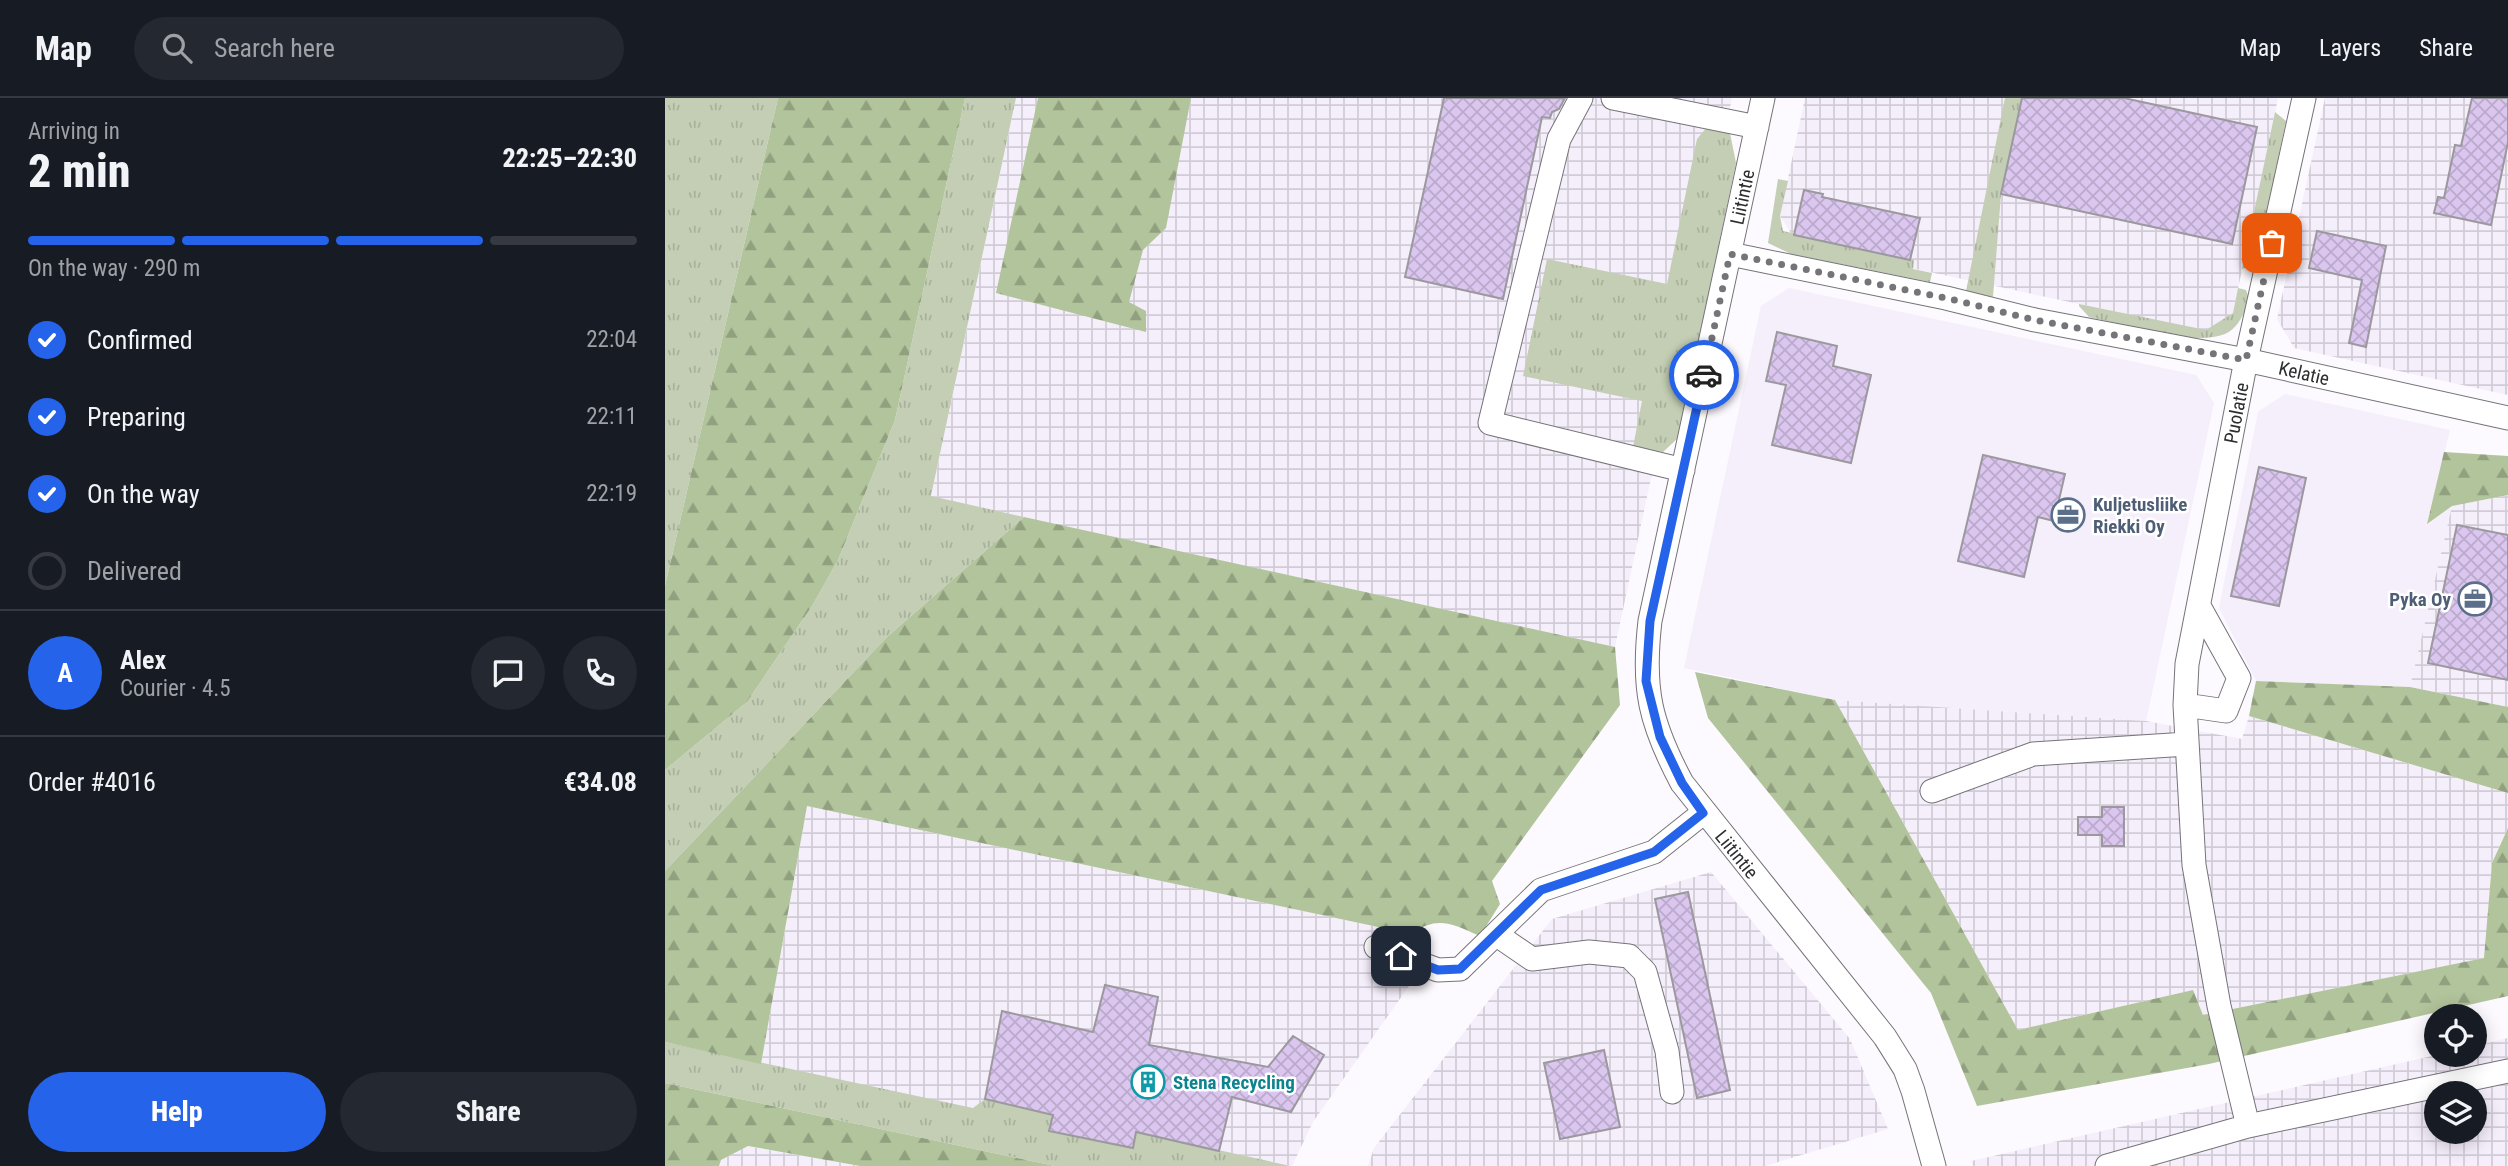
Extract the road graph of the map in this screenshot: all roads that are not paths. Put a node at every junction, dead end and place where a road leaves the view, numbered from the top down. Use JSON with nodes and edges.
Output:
{"nodes":[{"id":1,"x":1581,"y":98,"type":"edge"},
{"id":2,"x":1613,"y":98,"type":"edge"},
{"id":3,"x":1763,"y":98,"type":"edge"},
{"id":4,"x":2304,"y":98,"type":"edge"},
{"id":5,"x":1757,"y":127,"type":"junction"},
{"id":6,"x":1730,"y":254,"type":"junction"},
{"id":7,"x":2246,"y":360,"type":"junction"},
{"id":8,"x":2508,"y":418,"type":"edge"},
{"id":9,"x":1683,"y":470,"type":"junction"},
{"id":10,"x":2200,"y":606,"type":"junction"},
{"id":11,"x":2185,"y":705,"type":"junction"},
{"id":12,"x":2187,"y":744,"type":"junction"},
{"id":13,"x":1932,"y":791,"type":"dead end"},
{"id":14,"x":1703,"y":813,"type":"junction"},
{"id":15,"x":1497,"y":935,"type":"junction"},
{"id":16,"x":1376,"y":947,"type":"dead end"},
{"id":17,"x":2508,"y":1071,"type":"edge"},
{"id":18,"x":1672,"y":1092,"type":"dead end"},
{"id":19,"x":2248,"y":1126,"type":"junction"},
{"id":20,"x":1934,"y":1166,"type":"edge"},
{"id":21,"x":2107,"y":1166,"type":"edge"}],
"edges":[{"from":1,"to":9,"type":"street"},
{"from":2,"to":5,"type":"street"},
{"from":3,"to":5,"type":"street","name":"Liitintie"},
{"from":4,"to":7,"type":"street","name":"Puolatie"},
{"from":5,"to":6,"type":"street","name":"Liitintie"},
{"from":6,"to":7,"type":"street","name":"Kelatie"},
{"from":6,"to":9,"type":"street","name":"Liitintie"},
{"from":7,"to":8,"type":"street","name":"Kelatie"},
{"from":7,"to":10,"type":"street","name":"Puolatie"},
{"from":9,"to":14,"type":"street","name":"Liitintie"},
{"from":10,"to":11,"type":"street","name":"Puolatie"},
{"from":10,"to":11,"type":"street"},
{"from":11,"to":12,"type":"street","name":"Puolatie"},
{"from":12,"to":13,"type":"street"},
{"from":12,"to":19,"type":"street","name":"Puolatie"},
{"from":14,"to":15,"type":"street"},
{"from":14,"to":20,"type":"street","name":"Liitintie"},
{"from":15,"to":16,"type":"street"},
{"from":15,"to":18,"type":"street"},
{"from":17,"to":19,"type":"street"},
{"from":19,"to":21,"type":"street"}]}
